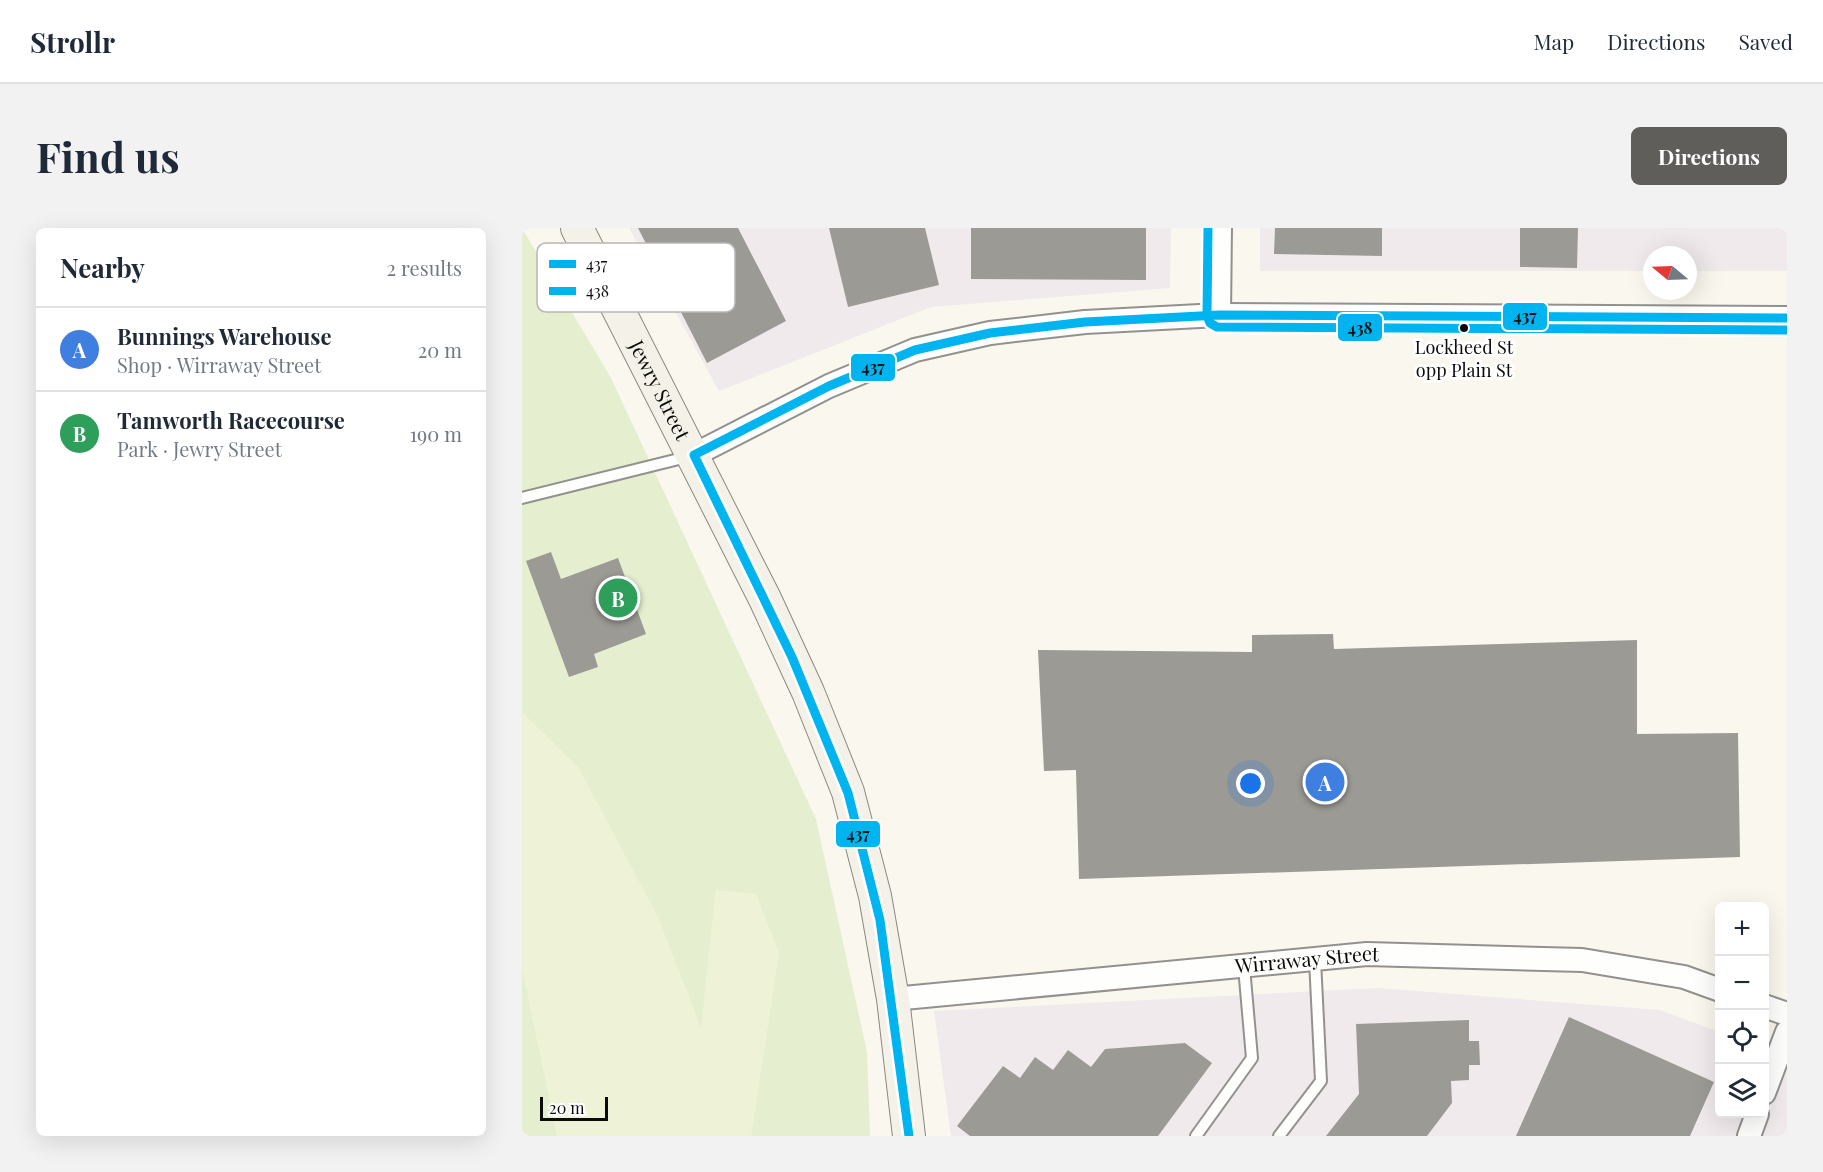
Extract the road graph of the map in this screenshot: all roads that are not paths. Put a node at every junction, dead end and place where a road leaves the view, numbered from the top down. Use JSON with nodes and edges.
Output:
{"nodes":[{"id":1,"x":578,"y":228,"type":"edge"},
{"id":2,"x":1220,"y":228,"type":"edge"},
{"id":3,"x":586,"y":243,"type":"edge"},
{"id":4,"x":621,"y":312,"type":"edge"},
{"id":5,"x":1219,"y":315,"type":"junction"},
{"id":6,"x":1787,"y":318,"type":"edge"},
{"id":7,"x":694,"y":455,"type":"junction"},
{"id":8,"x":522,"y":498,"type":"edge"},
{"id":9,"x":1315,"y":960,"type":"junction"},
{"id":10,"x":1244,"y":967,"type":"junction"},
{"id":11,"x":1715,"y":989,"type":"edge"},
{"id":12,"x":893,"y":999,"type":"junction"},
{"id":13,"x":1769,"y":1008,"type":"edge"},
{"id":14,"x":1787,"y":1014,"type":"edge"},
{"id":15,"x":1787,"y":1032,"type":"edge"},
{"id":16,"x":1769,"y":1080,"type":"edge"},
{"id":17,"x":1755,"y":1118,"type":"edge"},
{"id":18,"x":909,"y":1136,"type":"edge"},
{"id":19,"x":1196,"y":1136,"type":"edge"},
{"id":20,"x":1279,"y":1136,"type":"edge"},
{"id":21,"x":1749,"y":1136,"type":"edge"}],
"edges":[{"from":1,"to":3,"type":"main road","name":"Jewry Street"},
{"from":2,"to":5,"type":"street"},
{"from":4,"to":7,"type":"main road","name":"Jewry Street"},
{"from":5,"to":6,"type":"street"},
{"from":5,"to":7,"type":"street"},
{"from":7,"to":8,"type":"lane"},
{"from":7,"to":12,"type":"main road","name":"Jewry Street"},
{"from":9,"to":10,"type":"street","name":"Wirraway Street"},
{"from":9,"to":11,"type":"street","name":"Wirraway Street"},
{"from":9,"to":20,"type":"lane"},
{"from":10,"to":12,"type":"street","name":"Wirraway Street"},
{"from":10,"to":19,"type":"lane"},
{"from":12,"to":18,"type":"main road","name":"Jewry Street"},
{"from":13,"to":14,"type":"street"},
{"from":15,"to":16,"type":"street"},
{"from":17,"to":21,"type":"street"}]}
